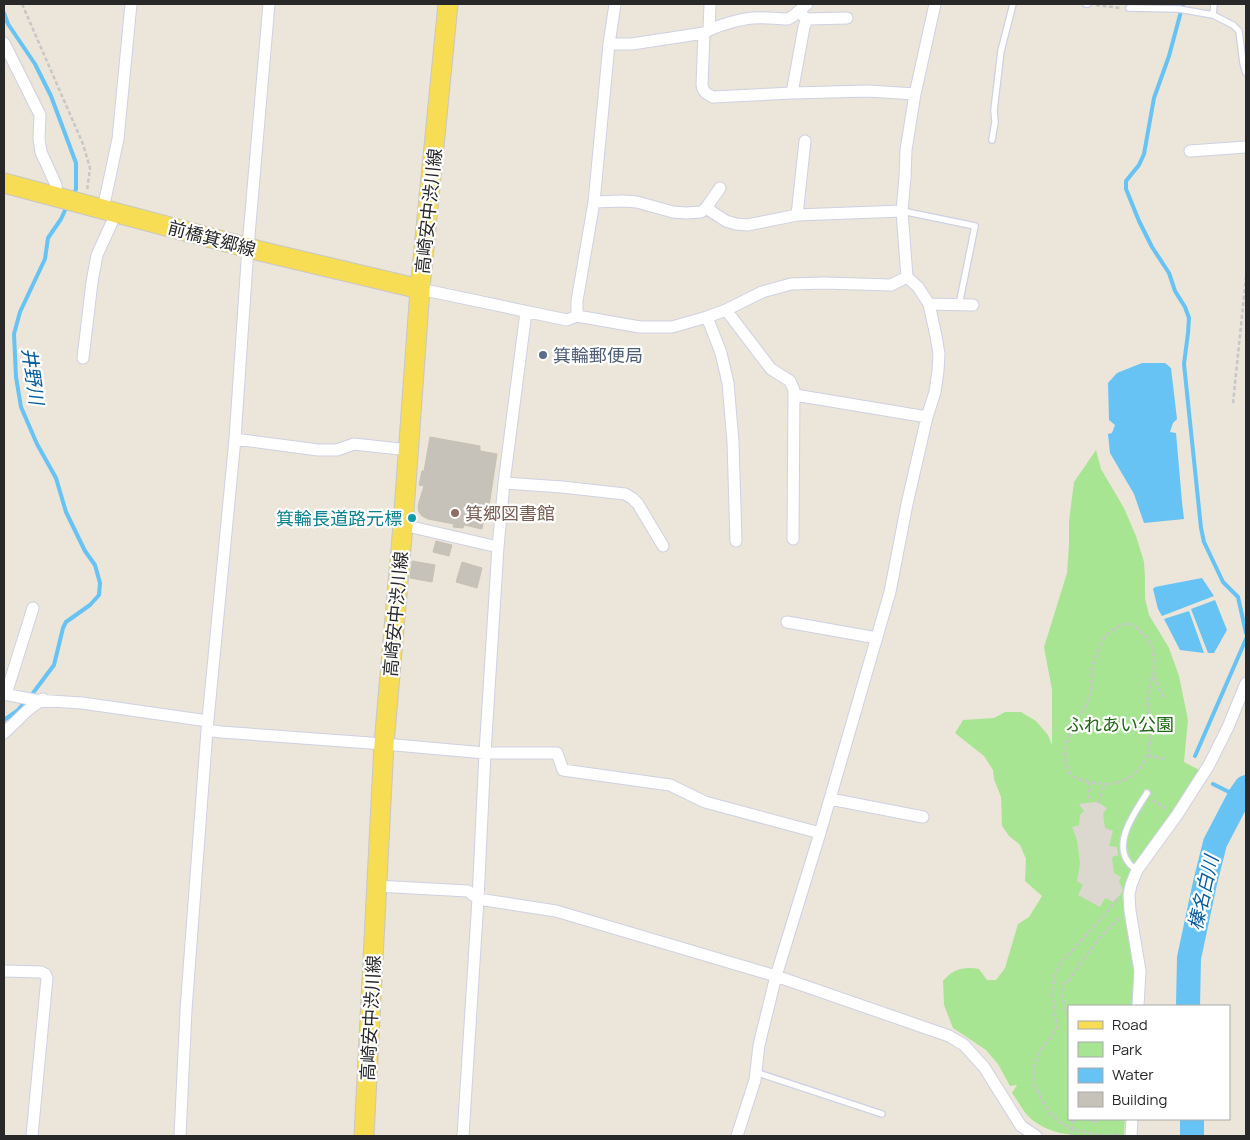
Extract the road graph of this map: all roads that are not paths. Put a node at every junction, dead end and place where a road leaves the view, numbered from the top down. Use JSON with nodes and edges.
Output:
{"nodes":[{"id":1,"x":131,"y":4,"type":"edge"},
{"id":2,"x":269,"y":4,"type":"edge"},
{"id":3,"x":448,"y":4,"type":"edge"},
{"id":4,"x":615,"y":4,"type":"edge"},
{"id":5,"x":710,"y":4,"type":"edge"},
{"id":6,"x":807,"y":4,"type":"edge"},
{"id":7,"x":934,"y":4,"type":"edge"},
{"id":8,"x":1013,"y":4,"type":"edge"},
{"id":9,"x":1214,"y":4,"type":"edge"},
{"id":10,"x":1129,"y":8,"type":"road end"},
{"id":11,"x":802,"y":16,"type":"junction"},
{"id":12,"x":1213,"y":16,"type":"junction"},
{"id":13,"x":846,"y":18,"type":"dead end"},
{"id":14,"x":706,"y":31,"type":"junction"},
{"id":15,"x":4,"y":43,"type":"edge"},
{"id":16,"x":609,"y":44,"type":"junction"},
{"id":17,"x":1246,"y":73,"type":"edge"},
{"id":18,"x":792,"y":93,"type":"junction"},
{"id":19,"x":915,"y":94,"type":"junction"},
{"id":20,"x":992,"y":140,"type":"dead end"},
{"id":21,"x":805,"y":141,"type":"dead end"},
{"id":22,"x":1246,"y":147,"type":"edge"},
{"id":23,"x":1190,"y":151,"type":"dead end"},
{"id":24,"x":4,"y":183,"type":"edge"},
{"id":25,"x":720,"y":188,"type":"dead end"},
{"id":26,"x":594,"y":202,"type":"junction"},
{"id":27,"x":83,"y":204,"type":"junction"},
{"id":28,"x":706,"y":208,"type":"junction"},
{"id":29,"x":902,"y":211,"type":"junction"},
{"id":30,"x":797,"y":214,"type":"junction"},
{"id":31,"x":248,"y":247,"type":"junction"},
{"id":32,"x":907,"y":277,"type":"junction"},
{"id":33,"x":420,"y":289,"type":"junction"},
{"id":34,"x":929,"y":304,"type":"junction"},
{"id":35,"x":959,"y":305,"type":"junction"},
{"id":36,"x":973,"y":305,"type":"dead end"},
{"id":37,"x":726,"y":310,"type":"junction"},
{"id":38,"x":526,"y":312,"type":"junction"},
{"id":39,"x":578,"y":316,"type":"junction"},
{"id":40,"x":707,"y":317,"type":"junction"},
{"id":41,"x":83,"y":358,"type":"dead end"},
{"id":42,"x":794,"y":396,"type":"junction"},
{"id":43,"x":927,"y":417,"type":"junction"},
{"id":44,"x":235,"y":439,"type":"junction"},
{"id":45,"x":409,"y":450,"type":"junction"},
{"id":46,"x":504,"y":484,"type":"junction"},
{"id":47,"x":403,"y":525,"type":"junction"},
{"id":48,"x":793,"y":539,"type":"dead end"},
{"id":49,"x":736,"y":542,"type":"dead end"},
{"id":50,"x":663,"y":546,"type":"dead end"},
{"id":51,"x":498,"y":547,"type":"junction"},
{"id":52,"x":33,"y":608,"type":"dead end"},
{"id":53,"x":787,"y":622,"type":"dead end"},
{"id":54,"x":877,"y":638,"type":"junction"},
{"id":55,"x":1246,"y":683,"type":"edge"},
{"id":56,"x":5,"y":694,"type":"edge"},
{"id":57,"x":39,"y":700,"type":"junction"},
{"id":58,"x":207,"y":726,"type":"junction"},
{"id":59,"x":4,"y":732,"type":"edge"},
{"id":60,"x":384,"y":744,"type":"junction"},
{"id":61,"x":485,"y":753,"type":"junction"},
{"id":62,"x":1147,"y":793,"type":"dead end"},
{"id":63,"x":830,"y":800,"type":"junction"},
{"id":64,"x":923,"y":817,"type":"dead end"},
{"id":65,"x":820,"y":833,"type":"junction"},
{"id":66,"x":1137,"y":870,"type":"junction"},
{"id":67,"x":376,"y":886,"type":"junction"},
{"id":68,"x":478,"y":898,"type":"junction"},
{"id":69,"x":4,"y":971,"type":"edge"},
{"id":70,"x":776,"y":976,"type":"junction"},
{"id":71,"x":1138,"y":1005,"type":"edge"},
{"id":72,"x":756,"y":1072,"type":"junction"},
{"id":73,"x":882,"y":1114,"type":"dead end"},
{"id":74,"x":1132,"y":1120,"type":"edge"},
{"id":75,"x":1126,"y":1135,"type":"edge"},
{"id":76,"x":32,"y":1136,"type":"edge"},
{"id":77,"x":180,"y":1136,"type":"edge"},
{"id":78,"x":364,"y":1136,"type":"edge"},
{"id":79,"x":463,"y":1136,"type":"edge"},
{"id":80,"x":737,"y":1136,"type":"edge"},
{"id":81,"x":1036,"y":1136,"type":"edge"}],
"edges":[{"from":1,"to":27,"type":"street"},
{"from":2,"to":31,"type":"street"},
{"from":3,"to":33,"type":"main road","name":"高崎安中渋川線"},
{"from":4,"to":16,"type":"street"},
{"from":5,"to":14,"type":"street"},
{"from":6,"to":11,"type":"street"},
{"from":7,"to":19,"type":"street"},
{"from":8,"to":20,"type":"lane"},
{"from":9,"to":12,"type":"lane"},
{"from":10,"to":12,"type":"lane"},
{"from":11,"to":13,"type":"street"},
{"from":11,"to":14,"type":"street"},
{"from":11,"to":18,"type":"street"},
{"from":12,"to":17,"type":"lane"},
{"from":14,"to":16,"type":"street"},
{"from":14,"to":18,"type":"street"},
{"from":15,"to":27,"type":"street"},
{"from":16,"to":26,"type":"street"},
{"from":18,"to":19,"type":"street"},
{"from":19,"to":29,"type":"street"},
{"from":21,"to":30,"type":"street"},
{"from":22,"to":23,"type":"street"},
{"from":24,"to":27,"type":"main road","name":"前橋箕郷線"},
{"from":25,"to":28,"type":"street"},
{"from":26,"to":28,"type":"street"},
{"from":26,"to":39,"type":"street"},
{"from":27,"to":31,"type":"main road","name":"前橋箕郷線"},
{"from":27,"to":41,"type":"street"},
{"from":28,"to":30,"type":"street"},
{"from":29,"to":30,"type":"street"},
{"from":29,"to":32,"type":"street"},
{"from":29,"to":35,"type":"lane"},
{"from":31,"to":33,"type":"main road","name":"前橋箕郷線"},
{"from":31,"to":44,"type":"street"},
{"from":32,"to":34,"type":"street"},
{"from":32,"to":37,"type":"street"},
{"from":33,"to":38,"type":"street"},
{"from":33,"to":45,"type":"main road","name":"高崎安中渋川線"},
{"from":34,"to":35,"type":"street"},
{"from":34,"to":43,"type":"street"},
{"from":35,"to":36,"type":"street"},
{"from":37,"to":40,"type":"street"},
{"from":37,"to":42,"type":"street"},
{"from":38,"to":39,"type":"street"},
{"from":38,"to":46,"type":"street"},
{"from":39,"to":40,"type":"street"},
{"from":40,"to":49,"type":"street"},
{"from":42,"to":43,"type":"street"},
{"from":42,"to":48,"type":"street"},
{"from":43,"to":54,"type":"street"},
{"from":44,"to":45,"type":"street"},
{"from":44,"to":58,"type":"street"},
{"from":45,"to":47,"type":"main road","name":"高崎安中渋川線"},
{"from":46,"to":50,"type":"street"},
{"from":46,"to":51,"type":"street"},
{"from":47,"to":51,"type":"street"},
{"from":47,"to":60,"type":"main road","name":"高崎安中渋川線"},
{"from":51,"to":61,"type":"street"},
{"from":52,"to":56,"type":"street"},
{"from":53,"to":54,"type":"street"},
{"from":54,"to":63,"type":"street"},
{"from":55,"to":66,"type":"street"},
{"from":56,"to":57,"type":"street"},
{"from":57,"to":58,"type":"street"},
{"from":57,"to":59,"type":"street"},
{"from":58,"to":60,"type":"street"},
{"from":58,"to":77,"type":"street"},
{"from":60,"to":61,"type":"street"},
{"from":60,"to":67,"type":"main road","name":"高崎安中渋川線"},
{"from":61,"to":65,"type":"street"},
{"from":61,"to":68,"type":"street"},
{"from":62,"to":66,"type":"lane"},
{"from":63,"to":64,"type":"street"},
{"from":63,"to":65,"type":"street"},
{"from":65,"to":70,"type":"street"},
{"from":66,"to":71,"type":"street"},
{"from":67,"to":68,"type":"street"},
{"from":67,"to":78,"type":"main road","name":"高崎安中渋川線"},
{"from":68,"to":70,"type":"street"},
{"from":68,"to":79,"type":"street"},
{"from":69,"to":76,"type":"street"},
{"from":70,"to":72,"type":"street"},
{"from":70,"to":81,"type":"street"},
{"from":72,"to":73,"type":"lane"},
{"from":72,"to":80,"type":"street"},
{"from":74,"to":75,"type":"street"}]}
